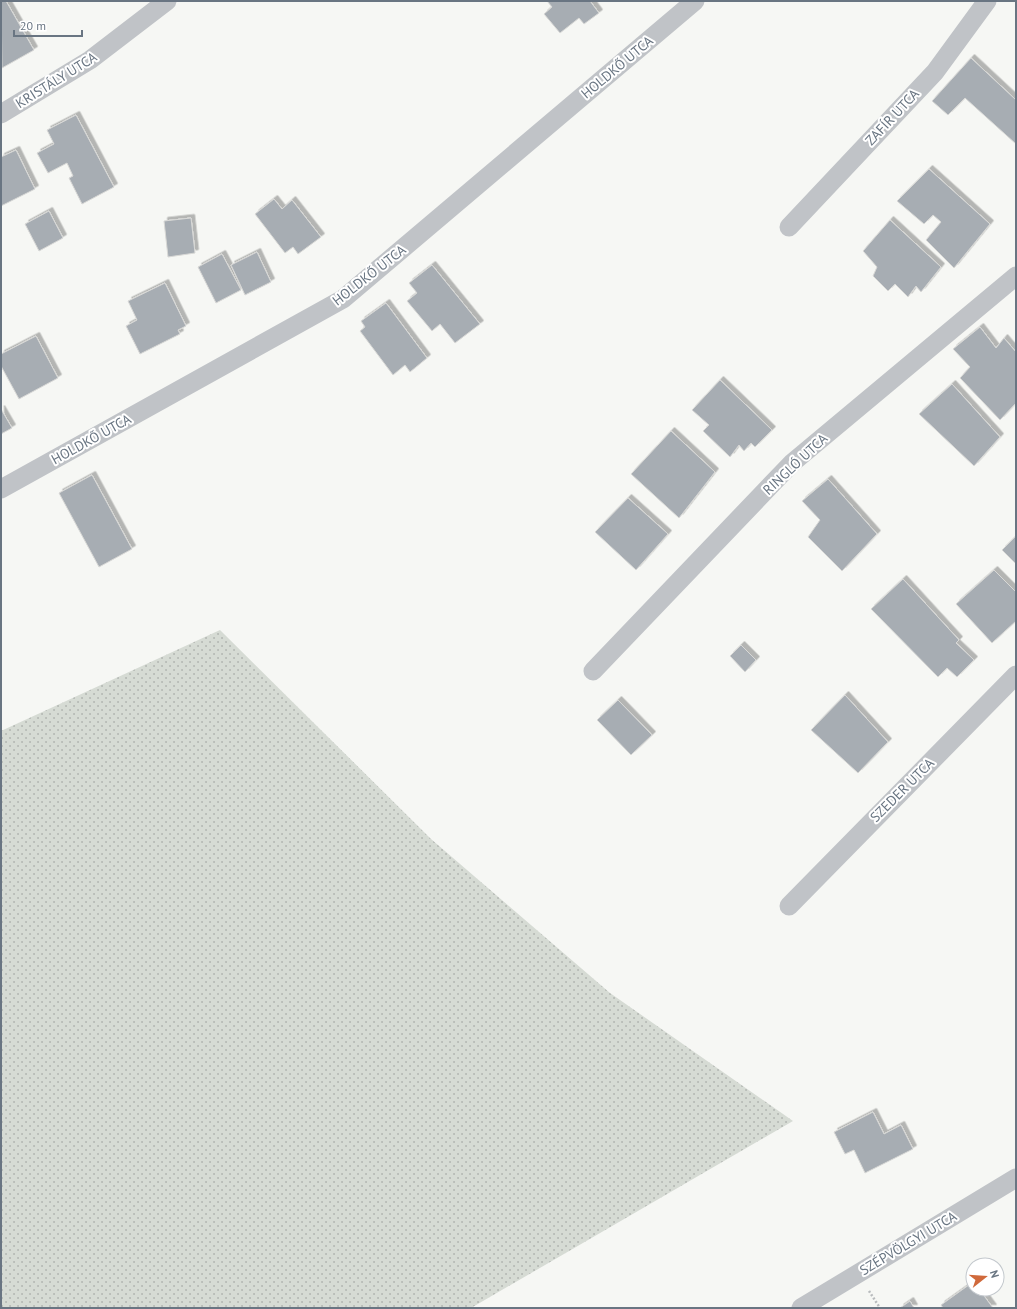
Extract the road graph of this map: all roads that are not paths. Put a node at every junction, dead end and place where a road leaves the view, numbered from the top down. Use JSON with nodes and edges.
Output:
{"nodes":[{"id":1,"x":167,"y":1,"type":"edge"},
{"id":2,"x":695,"y":1,"type":"edge"},
{"id":3,"x":987,"y":1,"type":"edge"},
{"id":4,"x":1,"y":114,"type":"edge"},
{"id":5,"x":789,"y":227,"type":"dead end"},
{"id":6,"x":1016,"y":276,"type":"edge"},
{"id":7,"x":1,"y":489,"type":"edge"},
{"id":8,"x":593,"y":671,"type":"dead end"},
{"id":9,"x":1016,"y":675,"type":"edge"},
{"id":10,"x":789,"y":906,"type":"dead end"},
{"id":11,"x":1016,"y":1178,"type":"edge"},
{"id":12,"x":801,"y":1308,"type":"edge"}],
"edges":[{"from":1,"to":4,"type":"street","name":"KRISTÁLY UTCA"},
{"from":2,"to":7,"type":"street","name":"HOLDKŐ UTCA"},
{"from":3,"to":5,"type":"street","name":"ZAFÍR UTCA"},
{"from":6,"to":8,"type":"street","name":"RINGLÓ UTCA"},
{"from":9,"to":10,"type":"street","name":"SZEDER UTCA"},
{"from":11,"to":12,"type":"street","name":"SZÉPVÖLGYI UTCA"}]}
